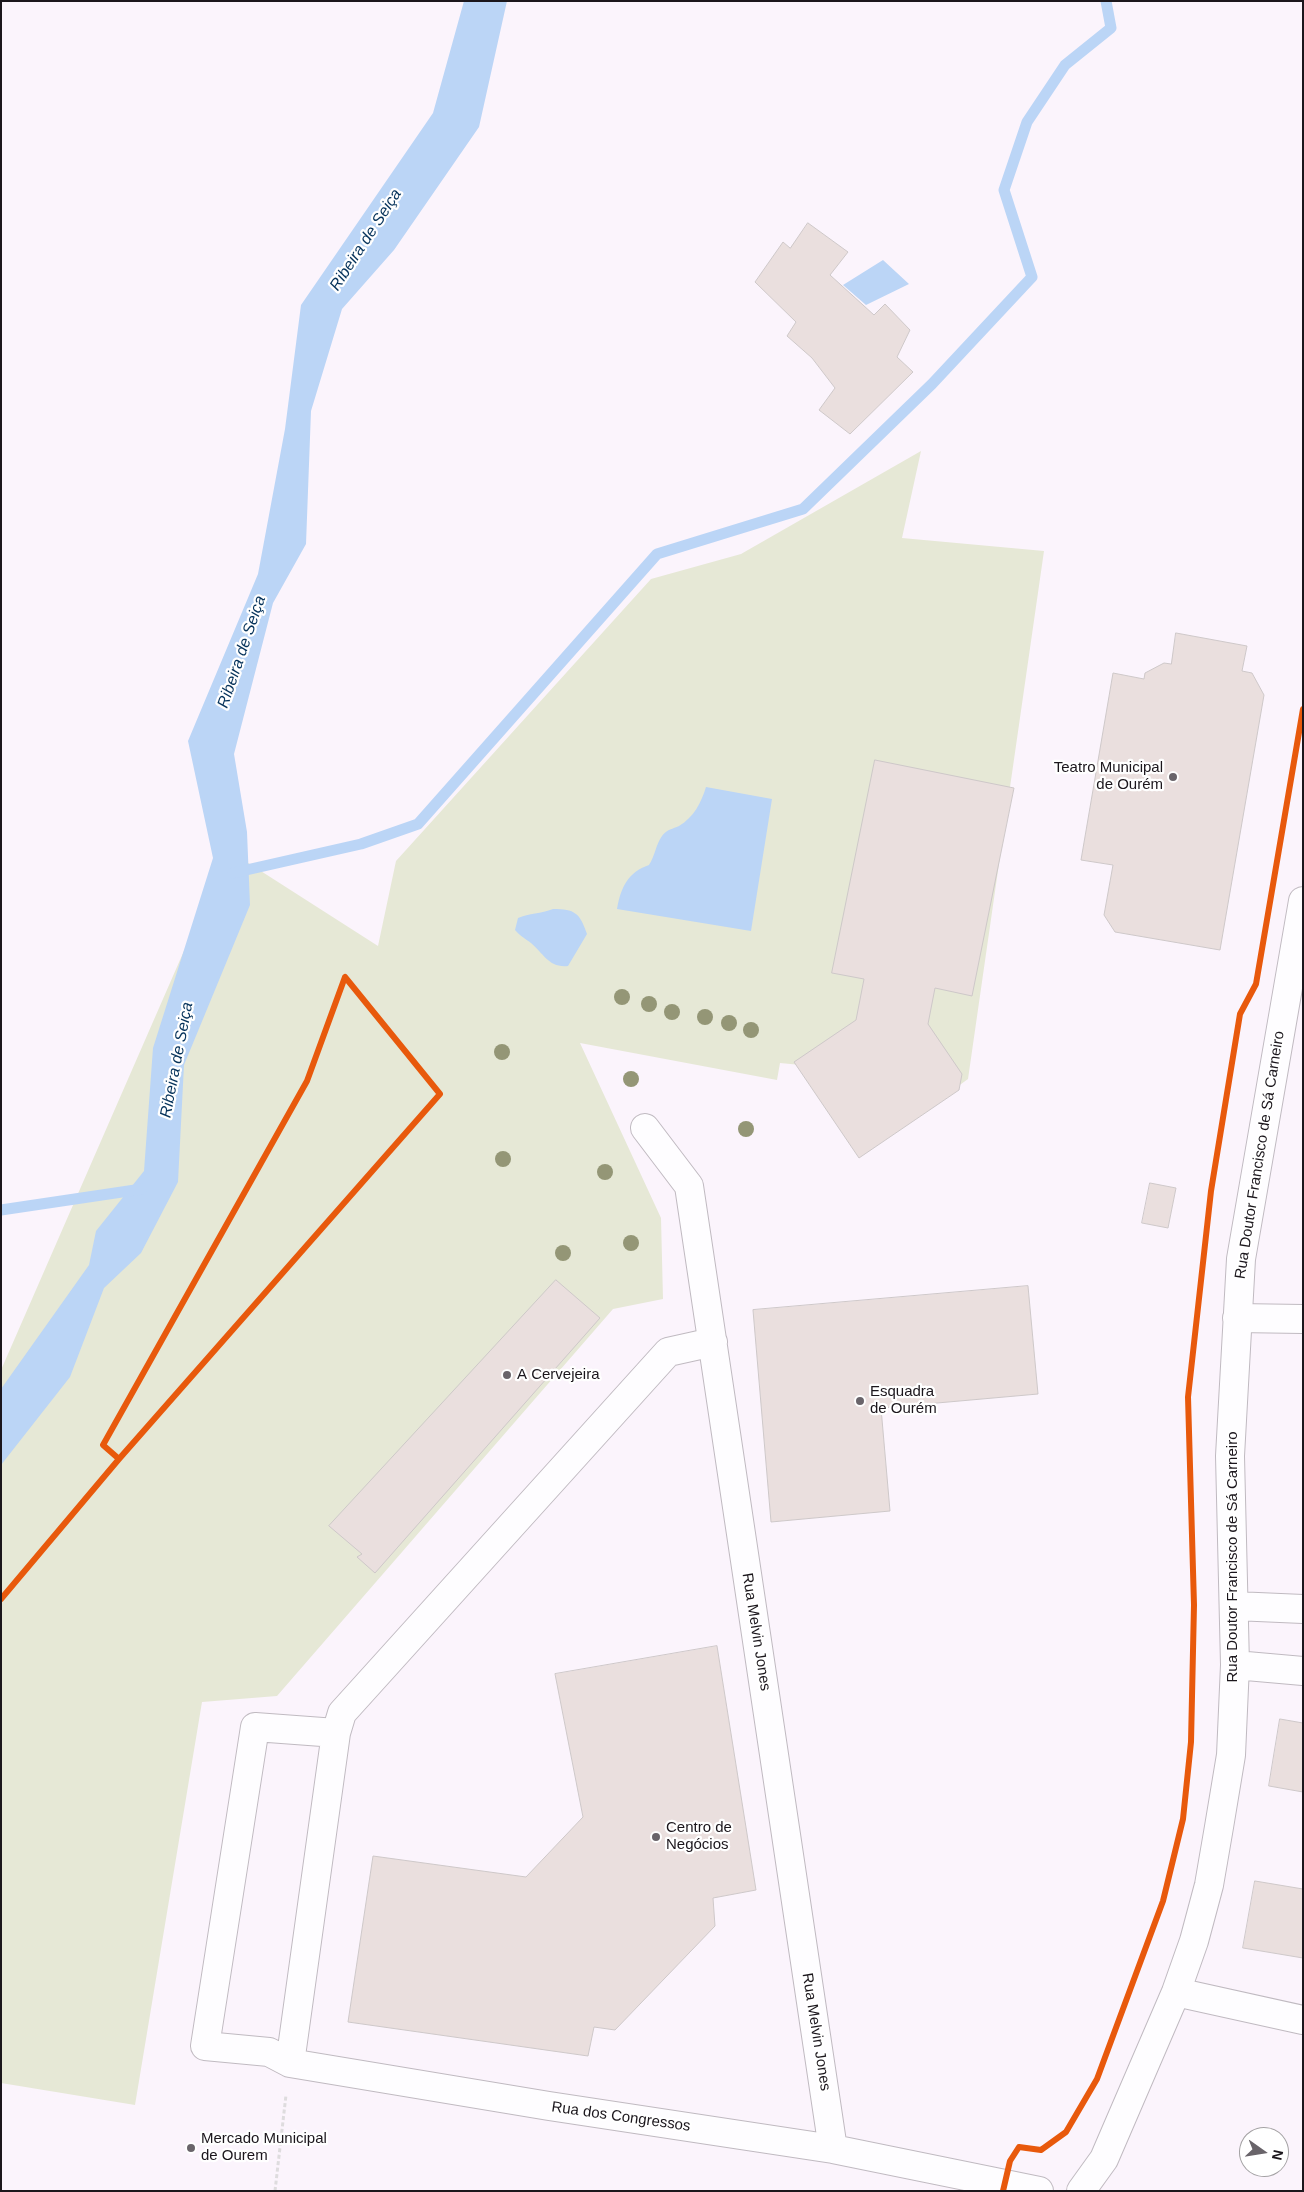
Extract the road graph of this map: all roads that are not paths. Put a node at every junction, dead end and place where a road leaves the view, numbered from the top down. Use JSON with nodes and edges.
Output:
{"nodes":[{"id":1,"x":1303,"y":901,"type":"edge"},
{"id":2,"x":645,"y":1128,"type":"dead end"},
{"id":3,"x":1237,"y":1318,"type":"junction"},
{"id":4,"x":1303,"y":1319,"type":"edge"},
{"id":5,"x":713,"y":1342,"type":"junction"},
{"id":6,"x":1235,"y":1606,"type":"junction"},
{"id":7,"x":1303,"y":1609,"type":"edge"},
{"id":8,"x":1235,"y":1665,"type":"junction"},
{"id":9,"x":1303,"y":1671,"type":"edge"},
{"id":10,"x":336,"y":1733,"type":"junction"},
{"id":11,"x":1176,"y":1992,"type":"junction"},
{"id":12,"x":1303,"y":2020,"type":"edge"},
{"id":13,"x":290,"y":2063,"type":"junction"},
{"id":14,"x":834,"y":2149,"type":"junction"},
{"id":15,"x":1039,"y":2191,"type":"edge"},
{"id":16,"x":1081,"y":2191,"type":"edge"}],
"edges":[{"from":1,"to":3,"type":"street","name":"Rua Doutor Francisco de Sá Carneiro"},
{"from":2,"to":5,"type":"street","name":"Rua Melvin Jones"},
{"from":3,"to":4,"type":"street"},
{"from":3,"to":6,"type":"street","name":"Rua Doutor Francisco de Sá Carneiro"},
{"from":5,"to":10,"type":"street"},
{"from":5,"to":14,"type":"street","name":"Rua Melvin Jones"},
{"from":6,"to":7,"type":"street"},
{"from":6,"to":8,"type":"street","name":"Rua Doutor Francisco de Sá Carneiro"},
{"from":8,"to":9,"type":"street"},
{"from":8,"to":11,"type":"street","name":"Rua Doutor Francisco de Sá Carneiro"},
{"from":10,"to":13,"type":"street"},
{"from":10,"to":13,"type":"street","name":"Rua dos Congressos"},
{"from":11,"to":12,"type":"street"},
{"from":11,"to":16,"type":"street","name":"Rua Doutor Francisco de Sá Carneiro"},
{"from":13,"to":14,"type":"street","name":"Rua dos Congressos"},
{"from":14,"to":15,"type":"street","name":"Rua dos Congressos"}]}
